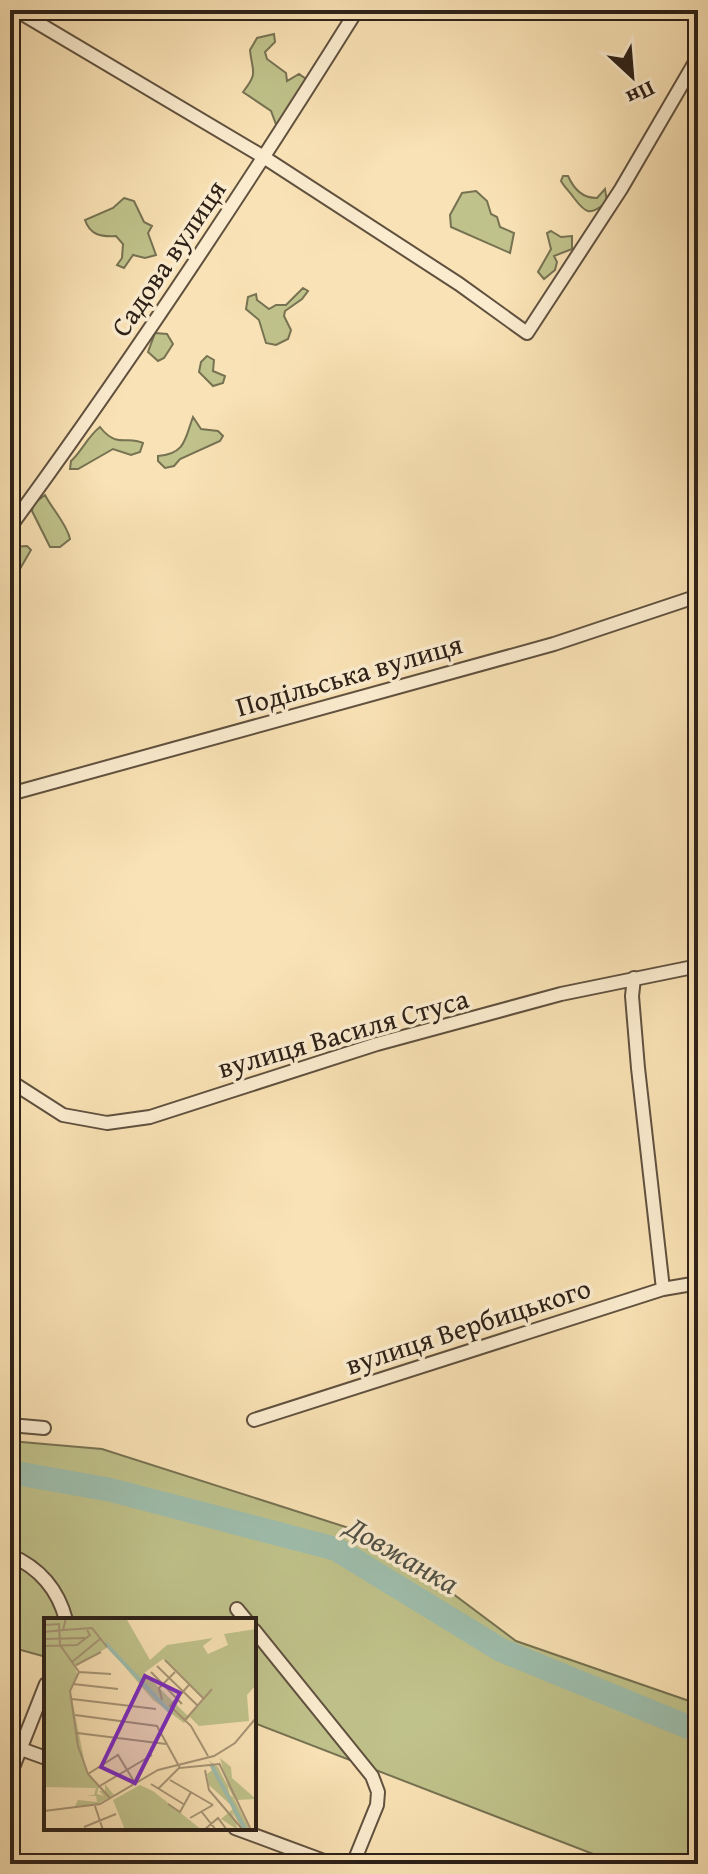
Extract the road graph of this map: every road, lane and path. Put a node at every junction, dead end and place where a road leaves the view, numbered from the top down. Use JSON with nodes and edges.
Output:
{"nodes":[{"id":1,"x":16,"y":10,"type":"edge"},
{"id":2,"x":357,"y":10,"type":"edge"},
{"id":3,"x":698,"y":57,"type":"edge"},
{"id":4,"x":262,"y":156,"type":"junction"},
{"id":5,"x":10,"y":527,"type":"edge"},
{"id":6,"x":698,"y":596,"type":"edge"},
{"id":7,"x":10,"y":794,"type":"edge"},
{"id":8,"x":698,"y":966,"type":"edge"},
{"id":9,"x":634,"y":978,"type":"junction"},
{"id":10,"x":10,"y":1081,"type":"edge"},
{"id":11,"x":698,"y":1283,"type":"edge"},
{"id":12,"x":663,"y":1289,"type":"junction"},
{"id":13,"x":254,"y":1420,"type":"dead end"},
{"id":14,"x":10,"y":1425,"type":"edge"},
{"id":15,"x":44,"y":1428,"type":"dead end"},
{"id":16,"x":10,"y":1555,"type":"edge"},
{"id":17,"x":237,"y":1609,"type":"dead end"},
{"id":18,"x":65,"y":1618,"type":"edge"},
{"id":19,"x":244,"y":1618,"type":"edge"},
{"id":20,"x":256,"y":1632,"type":"edge"},
{"id":21,"x":44,"y":1688,"type":"edge"},
{"id":22,"x":15,"y":1747,"type":"edge"},
{"id":23,"x":44,"y":1757,"type":"edge"},
{"id":24,"x":10,"y":1775,"type":"edge"},
{"id":25,"x":240,"y":1830,"type":"edge"},
{"id":26,"x":332,"y":1864,"type":"edge"},
{"id":27,"x":353,"y":1864,"type":"edge"}],
"edges":[{"from":1,"to":4,"type":"street"},
{"from":2,"to":4,"type":"street","name":"Садова вулиця"},
{"from":3,"to":4,"type":"street"},
{"from":4,"to":5,"type":"street","name":"Садова вулиця"},
{"from":6,"to":7,"type":"street","name":"Подільська вулиця"},
{"from":8,"to":9,"type":"street","name":"вулиця Василя Стуса"},
{"from":9,"to":10,"type":"street","name":"вулиця Василя Стуса"},
{"from":9,"to":12,"type":"street"},
{"from":11,"to":12,"type":"street","name":"вулиця Вербицького"},
{"from":12,"to":13,"type":"street","name":"вулиця Вербицького"},
{"from":14,"to":15,"type":"street"},
{"from":16,"to":18,"type":"street"},
{"from":17,"to":19,"type":"street"},
{"from":20,"to":27,"type":"street"},
{"from":21,"to":22,"type":"street"},
{"from":22,"to":23,"type":"street"},
{"from":22,"to":24,"type":"street"},
{"from":25,"to":26,"type":"street"}]}
